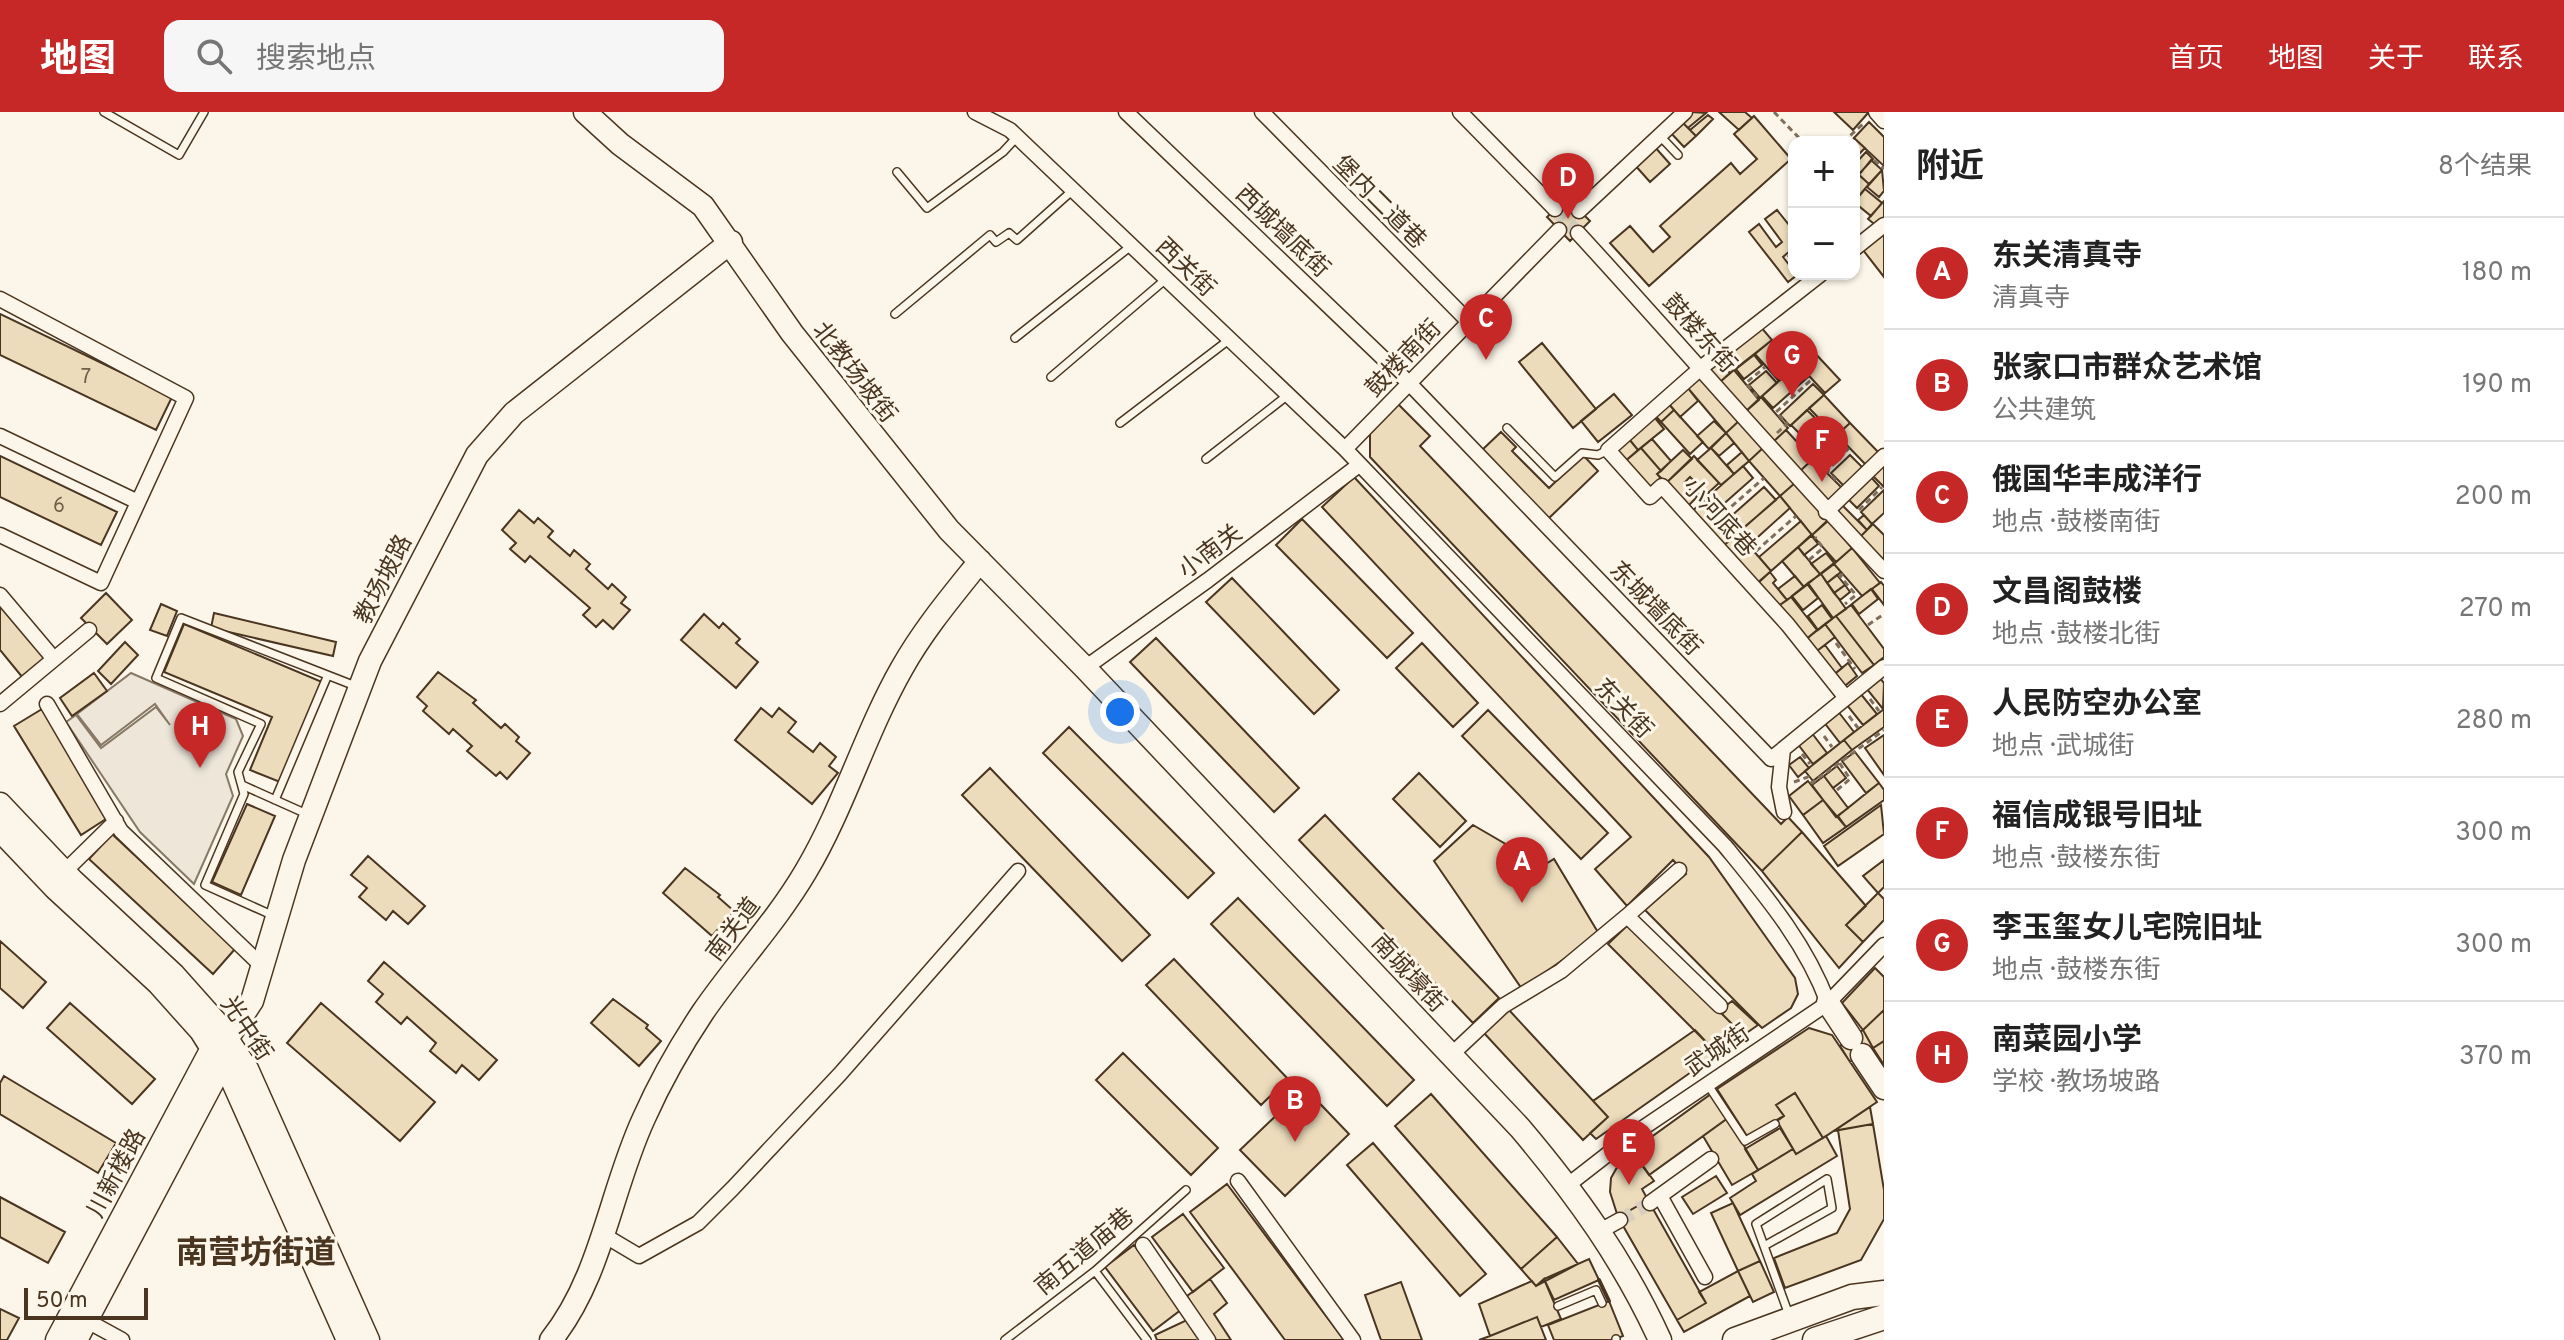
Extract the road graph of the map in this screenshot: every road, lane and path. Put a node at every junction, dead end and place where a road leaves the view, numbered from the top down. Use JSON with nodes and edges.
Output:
{"nodes":[{"id":1,"x":104,"y":112,"type":"edge"},
{"id":2,"x":204,"y":112,"type":"edge"},
{"id":3,"x":585,"y":112,"type":"edge"},
{"id":4,"x":975,"y":112,"type":"edge"},
{"id":5,"x":1126,"y":112,"type":"edge"},
{"id":6,"x":1262,"y":112,"type":"edge"},
{"id":7,"x":1460,"y":112,"type":"edge"},
{"id":8,"x":1774,"y":112,"type":"edge"},
{"id":9,"x":1675,"y":115,"type":"edge"},
{"id":10,"x":1870,"y":117,"type":"edge"},
{"id":11,"x":1884,"y":121,"type":"edge"},
{"id":12,"x":1660,"y":136,"type":"junction"},
{"id":13,"x":1797,"y":136,"type":"edge"},
{"id":14,"x":1849,"y":136,"type":"edge"},
{"id":15,"x":1017,"y":137,"type":"junction"},
{"id":16,"x":1678,"y":155,"type":"dead end"},
{"id":17,"x":1874,"y":160,"type":"dead end"},
{"id":18,"x":1884,"y":169,"type":"edge"},
{"id":19,"x":897,"y":172,"type":"dead end"},
{"id":20,"x":1073,"y":190,"type":"junction"},
{"id":21,"x":1555,"y":209,"type":"tunnel mouth"},
{"id":22,"x":1579,"y":211,"type":"dead end"},
{"id":23,"x":1884,"y":225,"type":"edge"},
{"id":24,"x":1559,"y":230,"type":"dead end"},
{"id":25,"x":1578,"y":233,"type":"tunnel mouth"},
{"id":26,"x":731,"y":242,"type":"junction"},
{"id":27,"x":1860,"y":244,"type":"edge"},
{"id":28,"x":1131,"y":246,"type":"junction"},
{"id":29,"x":1166,"y":279,"type":"junction"},
{"id":30,"x":1813,"y":280,"type":"edge"},
{"id":31,"x":0,"y":299,"type":"edge"},
{"id":32,"x":895,"y":314,"type":"dead end"},
{"id":33,"x":1469,"y":322,"type":"junction"},
{"id":34,"x":1015,"y":338,"type":"dead end"},
{"id":35,"x":1230,"y":339,"type":"junction"},
{"id":36,"x":1702,"y":367,"type":"junction"},
{"id":37,"x":1765,"y":367,"type":"dead end"},
{"id":38,"x":1051,"y":377,"type":"dead end"},
{"id":39,"x":1811,"y":380,"type":"dead end"},
{"id":40,"x":1409,"y":383,"type":"junction"},
{"id":41,"x":1288,"y":395,"type":"junction"},
{"id":42,"x":1757,"y":397,"type":"dead end"},
{"id":43,"x":1120,"y":423,"type":"dead end"},
{"id":44,"x":1822,"y":424,"type":"dead end"},
{"id":45,"x":1786,"y":425,"type":"dead end"},
{"id":46,"x":1507,"y":428,"type":"dead end"},
{"id":47,"x":0,"y":436,"type":"edge"},
{"id":48,"x":1849,"y":448,"type":"dead end"},
{"id":49,"x":1345,"y":449,"type":"junction"},
{"id":50,"x":1608,"y":450,"type":"junction"},
{"id":51,"x":1806,"y":452,"type":"dead end"},
{"id":52,"x":1884,"y":456,"type":"edge"},
{"id":53,"x":1206,"y":459,"type":"dead end"},
{"id":54,"x":1359,"y":465,"type":"junction"},
{"id":55,"x":1764,"y":478,"type":"dead end"},
{"id":56,"x":1882,"y":487,"type":"edge"},
{"id":57,"x":1844,"y":488,"type":"dead end"},
{"id":58,"x":138,"y":502,"type":"junction"},
{"id":59,"x":1859,"y":510,"type":"dead end"},
{"id":60,"x":1826,"y":512,"type":"junction"},
{"id":61,"x":1724,"y":513,"type":"dead end"},
{"id":62,"x":1796,"y":516,"type":"dead end"},
{"id":63,"x":0,"y":535,"type":"edge"},
{"id":64,"x":1815,"y":537,"type":"dead end"},
{"id":65,"x":1756,"y":551,"type":"dead end"},
{"id":66,"x":1809,"y":560,"type":"dead end"},
{"id":67,"x":980,"y":561,"type":"junction"},
{"id":68,"x":1884,"y":570,"type":"edge"},
{"id":69,"x":1843,"y":574,"type":"dead end"},
{"id":70,"x":0,"y":595,"type":"edge"},
{"id":71,"x":1845,"y":604,"type":"dead end"},
{"id":72,"x":1884,"y":614,"type":"edge"},
{"id":73,"x":1868,"y":625,"type":"dead end"},
{"id":74,"x":89,"y":630,"type":"dead end"},
{"id":75,"x":1836,"y":643,"type":"dead end"},
{"id":76,"x":54,"y":659,"type":"junction"},
{"id":77,"x":1884,"y":667,"type":"edge"},
{"id":78,"x":1085,"y":668,"type":"junction"},
{"id":79,"x":1855,"y":669,"type":"dead end"},
{"id":80,"x":327,"y":677,"type":"junction"},
{"id":81,"x":360,"y":688,"type":"junction"},
{"id":82,"x":1846,"y":698,"type":"junction"},
{"id":83,"x":0,"y":704,"type":"edge"},
{"id":84,"x":47,"y":704,"type":"dead end"},
{"id":85,"x":1884,"y":730,"type":"edge"},
{"id":86,"x":1783,"y":749,"type":"junction"},
{"id":87,"x":1839,"y":762,"type":"junction"},
{"id":88,"x":242,"y":785,"type":"junction"},
{"id":89,"x":1779,"y":787,"type":"junction"},
{"id":90,"x":1837,"y":790,"type":"dead end"},
{"id":91,"x":275,"y":800,"type":"junction"},
{"id":92,"x":0,"y":804,"type":"edge"},
{"id":93,"x":1784,"y":812,"type":"dead end"},
{"id":94,"x":311,"y":816,"type":"junction"},
{"id":95,"x":116,"y":821,"type":"junction"},
{"id":96,"x":0,"y":830,"type":"edge"},
{"id":97,"x":1679,"y":870,"type":"dead end"},
{"id":98,"x":1018,"y":871,"type":"dead end"},
{"id":99,"x":58,"y":878,"type":"junction"},
{"id":100,"x":1627,"y":916,"type":"junction"},
{"id":101,"x":277,"y":917,"type":"junction"},
{"id":102,"x":1884,"y":945,"type":"edge"},
{"id":103,"x":263,"y":967,"type":"junction"},
{"id":104,"x":1828,"y":1003,"type":"junction"},
{"id":105,"x":1720,"y":1006,"type":"dead end"},
{"id":106,"x":223,"y":1046,"type":"junction"},
{"id":107,"x":1451,"y":1055,"type":"junction"},
{"id":108,"x":1706,"y":1083,"type":"junction"},
{"id":109,"x":1884,"y":1088,"type":"edge"},
{"id":110,"x":1775,"y":1124,"type":"dead end"},
{"id":111,"x":1711,"y":1159,"type":"dead end"},
{"id":112,"x":1238,"y":1181,"type":"dead end"},
{"id":113,"x":1568,"y":1185,"type":"junction"},
{"id":114,"x":1186,"y":1190,"type":"dead end"},
{"id":115,"x":1620,"y":1220,"type":"tunnel mouth"},
{"id":116,"x":1600,"y":1231,"type":"junction"},
{"id":117,"x":602,"y":1234,"type":"junction"},
{"id":118,"x":1143,"y":1245,"type":"dead end"},
{"id":119,"x":1764,"y":1246,"type":"junction"},
{"id":120,"x":1095,"y":1271,"type":"junction"},
{"id":121,"x":1705,"y":1277,"type":"dead end"},
{"id":122,"x":1884,"y":1293,"type":"edge"},
{"id":123,"x":1602,"y":1303,"type":"dead end"},
{"id":124,"x":1558,"y":1306,"type":"dead end"},
{"id":125,"x":1884,"y":1317,"type":"edge"},
{"id":126,"x":1791,"y":1321,"type":"junction"},
{"id":127,"x":78,"y":1324,"type":"edge"},
{"id":128,"x":560,"y":1334,"type":"edge"},
{"id":129,"x":1204,"y":1338,"type":"edge"},
{"id":130,"x":57,"y":1340,"type":"edge"},
{"id":131,"x":122,"y":1340,"type":"edge"},
{"id":132,"x":348,"y":1340,"type":"edge"},
{"id":133,"x":368,"y":1340,"type":"edge"},
{"id":134,"x":1005,"y":1340,"type":"edge"},
{"id":135,"x":1147,"y":1340,"type":"edge"},
{"id":136,"x":1353,"y":1340,"type":"edge"},
{"id":137,"x":1660,"y":1340,"type":"edge"},
{"id":138,"x":1735,"y":1340,"type":"edge"},
{"id":139,"x":1815,"y":1340,"type":"edge"}],
"edges":[{"from":1,"to":2,"type":"lane"},
{"from":3,"to":26,"type":"street","name":"北教场坡街"},
{"from":4,"to":15,"type":"street","name":"西关街"},
{"from":5,"to":40,"type":"street","name":"西城墙底街"},
{"from":6,"to":33,"type":"street","name":"堡内二道巷"},
{"from":7,"to":21,"type":"street"},
{"from":8,"to":13,"type":"path"},
{"from":9,"to":12,"type":"street"},
{"from":10,"to":11,"type":"street"},
{"from":10,"to":14,"type":"path"},
{"from":12,"to":16,"type":"lane"},
{"from":12,"to":22,"type":"street"},
{"from":15,"to":19,"type":"lane"},
{"from":15,"to":20,"type":"street","name":"西关街"},
{"from":17,"to":18,"type":"path"},
{"from":20,"to":28,"type":"street","name":"西关街"},
{"from":20,"to":32,"type":"lane"},
{"from":23,"to":27,"type":"street"},
{"from":24,"to":33,"type":"street","name":"鼓楼南街"},
{"from":25,"to":36,"type":"street","name":"鼓楼东街"},
{"from":26,"to":67,"type":"street","name":"北教场坡街"},
{"from":26,"to":81,"type":"street","name":"教场坡路"},
{"from":28,"to":29,"type":"street","name":"西关街"},
{"from":28,"to":34,"type":"lane"},
{"from":29,"to":35,"type":"street","name":"西关街"},
{"from":29,"to":38,"type":"lane"},
{"from":30,"to":36,"type":"street"},
{"from":31,"to":58,"type":"street"},
{"from":33,"to":40,"type":"street","name":"鼓楼南街"},
{"from":35,"to":41,"type":"street","name":"西关街"},
{"from":35,"to":43,"type":"lane"},
{"from":36,"to":50,"type":"street"},
{"from":36,"to":60,"type":"street","name":"鼓楼东街"},
{"from":37,"to":42,"type":"path"},
{"from":39,"to":45,"type":"path"},
{"from":40,"to":49,"type":"street","name":"鼓楼南街"},
{"from":40,"to":86,"type":"street","name":"东城墙底街"},
{"from":41,"to":49,"type":"street","name":"西关街"},
{"from":41,"to":53,"type":"lane"},
{"from":44,"to":51,"type":"path"},
{"from":46,"to":50,"type":"lane"},
{"from":47,"to":58,"type":"street"},
{"from":48,"to":57,"type":"path"},
{"from":49,"to":54,"type":"street","name":"西关街"},
{"from":50,"to":82,"type":"street","name":"小河底巷"},
{"from":52,"to":60,"type":"street"},
{"from":54,"to":78,"type":"street","name":"小南关"},
{"from":54,"to":104,"type":"street","name":"东关街"},
{"from":55,"to":61,"type":"path"},
{"from":56,"to":59,"type":"path"},
{"from":58,"to":63,"type":"street"},
{"from":60,"to":68,"type":"street","name":"鼓楼东街"},
{"from":62,"to":65,"type":"path"},
{"from":64,"to":66,"type":"path"},
{"from":67,"to":78,"type":"street","name":"北教场坡街"},
{"from":67,"to":117,"type":"street","name":"南关道"},
{"from":69,"to":71,"type":"path"},
{"from":70,"to":76,"type":"street"},
{"from":72,"to":73,"type":"path"},
{"from":74,"to":76,"type":"street"},
{"from":75,"to":79,"type":"path"},
{"from":76,"to":83,"type":"street"},
{"from":77,"to":82,"type":"street"},
{"from":78,"to":107,"type":"street","name":"南城壕街"},
{"from":80,"to":81,"type":"lane"},
{"from":80,"to":88,"type":"lane"},
{"from":80,"to":91,"type":"lane"},
{"from":81,"to":94,"type":"street","name":"教场坡路"},
{"from":82,"to":86,"type":"street"},
{"from":84,"to":95,"type":"street"},
{"from":85,"to":87,"type":"path"},
{"from":86,"to":89,"type":"street"},
{"from":87,"to":89,"type":"path"},
{"from":87,"to":90,"type":"path"},
{"from":88,"to":91,"type":"lane"},
{"from":88,"to":101,"type":"lane"},
{"from":89,"to":93,"type":"street"},
{"from":91,"to":94,"type":"lane"},
{"from":92,"to":99,"type":"street","name":"光中街"},
{"from":94,"to":101,"type":"street","name":"教场坡路"},
{"from":95,"to":99,"type":"street"},
{"from":95,"to":103,"type":"street"},
{"from":96,"to":99,"type":"street","name":"光中街"},
{"from":97,"to":100,"type":"street"},
{"from":98,"to":117,"type":"street"},
{"from":99,"to":106,"type":"street","name":"光中街"},
{"from":100,"to":105,"type":"street"},
{"from":100,"to":107,"type":"street"},
{"from":101,"to":103,"type":"street","name":"教场坡路"},
{"from":102,"to":104,"type":"street","name":"武城街"},
{"from":103,"to":106,"type":"street","name":"教场坡路"},
{"from":104,"to":108,"type":"street","name":"武城街"},
{"from":104,"to":109,"type":"street"},
{"from":106,"to":127,"type":"street","name":"川新楼路"},
{"from":106,"to":132,"type":"street","name":"光中街"},
{"from":106,"to":133,"type":"street","name":"光中街"},
{"from":107,"to":113,"type":"street","name":"南城壕街"},
{"from":108,"to":110,"type":"lane"},
{"from":108,"to":113,"type":"street","name":"武城街"},
{"from":111,"to":121,"type":"street"},
{"from":112,"to":136,"type":"street"},
{"from":113,"to":116,"type":"street","name":"南城壕街"},
{"from":114,"to":120,"type":"lane","name":"南五道庙巷"},
{"from":115,"to":116,"type":"street"},
{"from":116,"to":137,"type":"street","name":"南城壕街"},
{"from":117,"to":128,"type":"street","name":"南关道"},
{"from":118,"to":129,"type":"street"},
{"from":119,"to":119,"type":"lane"},
{"from":119,"to":126,"type":"lane"},
{"from":120,"to":134,"type":"lane","name":"南五道庙巷"},
{"from":120,"to":135,"type":"lane"},
{"from":122,"to":126,"type":"main road"},
{"from":123,"to":124,"type":"lane"},
{"from":125,"to":139,"type":"main road"},
{"from":126,"to":138,"type":"main road"},
{"from":127,"to":130,"type":"street","name":"川新楼路"},
{"from":127,"to":131,"type":"street"}]}
